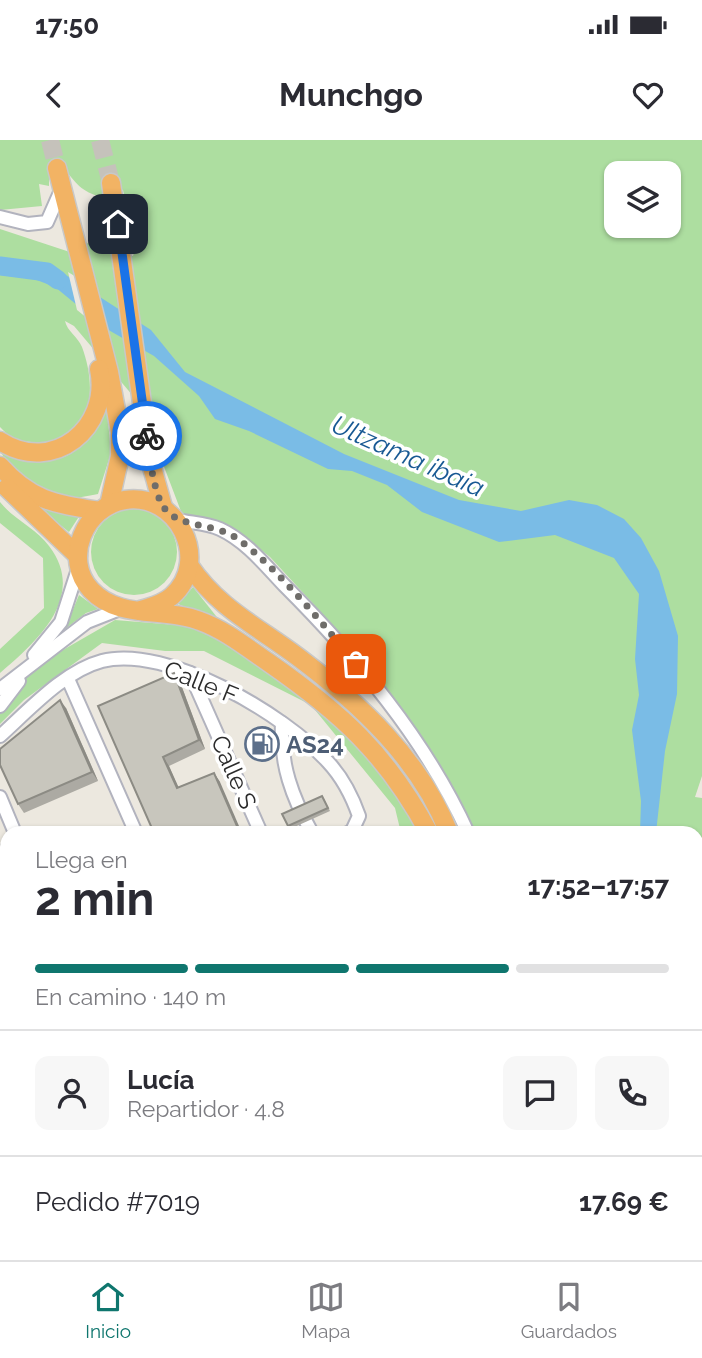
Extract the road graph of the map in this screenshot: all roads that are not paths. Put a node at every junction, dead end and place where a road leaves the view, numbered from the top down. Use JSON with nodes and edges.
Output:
{"nodes":[{"id":1,"x":57,"y":168,"type":"tunnel mouth"},
{"id":2,"x":111,"y":183,"type":"tunnel mouth"},
{"id":3,"x":62,"y":187,"type":"junction"},
{"id":4,"x":0,"y":217,"type":"edge"},
{"id":5,"x":104,"y":374,"type":"junction"},
{"id":6,"x":0,"y":441,"type":"edge"},
{"id":7,"x":0,"y":466,"type":"edge"},
{"id":8,"x":0,"y":480,"type":"edge"},
{"id":9,"x":163,"y":507,"type":"junction"},
{"id":10,"x":104,"y":508,"type":"junction"},
{"id":11,"x":178,"y":520,"type":"junction"},
{"id":12,"x":220,"y":529,"type":"junction"},
{"id":13,"x":189,"y":543,"type":"junction"},
{"id":14,"x":78,"y":561,"type":"junction"},
{"id":15,"x":189,"y":565,"type":"junction"},
{"id":16,"x":129,"y":610,"type":"junction"},
{"id":17,"x":48,"y":652,"type":"junction"},
{"id":18,"x":190,"y":673,"type":"junction"},
{"id":19,"x":13,"y":678,"type":"junction"},
{"id":20,"x":68,"y":679,"type":"junction"},
{"id":21,"x":0,"y":689,"type":"edge"},
{"id":22,"x":0,"y":706,"type":"edge"},
{"id":23,"x":282,"y":723,"type":"junction"},
{"id":24,"x":0,"y":736,"type":"edge"},
{"id":25,"x":0,"y":797,"type":"edge"},
{"id":26,"x":12,"y":826,"type":"edge"},
{"id":27,"x":133,"y":826,"type":"edge"},
{"id":28,"x":258,"y":826,"type":"edge"},
{"id":29,"x":308,"y":826,"type":"edge"},
{"id":30,"x":354,"y":826,"type":"edge"},
{"id":31,"x":425,"y":826,"type":"edge"},
{"id":32,"x":445,"y":826,"type":"edge"},
{"id":33,"x":464,"y":826,"type":"edge"}],
"edges":[{"from":1,"to":3,"type":"highway"},
{"from":2,"to":9,"type":"highway"},
{"from":3,"to":4,"type":"street"},
{"from":3,"to":5,"type":"highway"},
{"from":5,"to":6,"type":"highway"},
{"from":5,"to":10,"type":"highway"},
{"from":7,"to":10,"type":"highway"},
{"from":8,"to":14,"type":"highway"},
{"from":9,"to":10,"type":"highway"},
{"from":9,"to":11,"type":"highway"},
{"from":10,"to":14,"type":"highway"},
{"from":11,"to":12,"type":"street"},
{"from":11,"to":13,"type":"highway"},
{"from":12,"to":13,"type":"street"},
{"from":12,"to":33,"type":"street"},
{"from":13,"to":15,"type":"highway"},
{"from":14,"to":16,"type":"highway"},
{"from":14,"to":19,"type":"street"},
{"from":15,"to":16,"type":"highway"},
{"from":15,"to":32,"type":"highway"},
{"from":16,"to":17,"type":"street"},
{"from":16,"to":31,"type":"highway"},
{"from":17,"to":19,"type":"street"},
{"from":17,"to":22,"type":"street"},
{"from":18,"to":20,"type":"street","name":"Calle F"},
{"from":18,"to":23,"type":"street","name":"Calle F"},
{"from":18,"to":28,"type":"street","name":"Calle S"},
{"from":19,"to":21,"type":"street"},
{"from":20,"to":24,"type":"street","name":"Calle F"},
{"from":20,"to":27,"type":"street"},
{"from":23,"to":29,"type":"street"},
{"from":23,"to":30,"type":"street","name":"Calle F"},
{"from":25,"to":26,"type":"street"}]}
